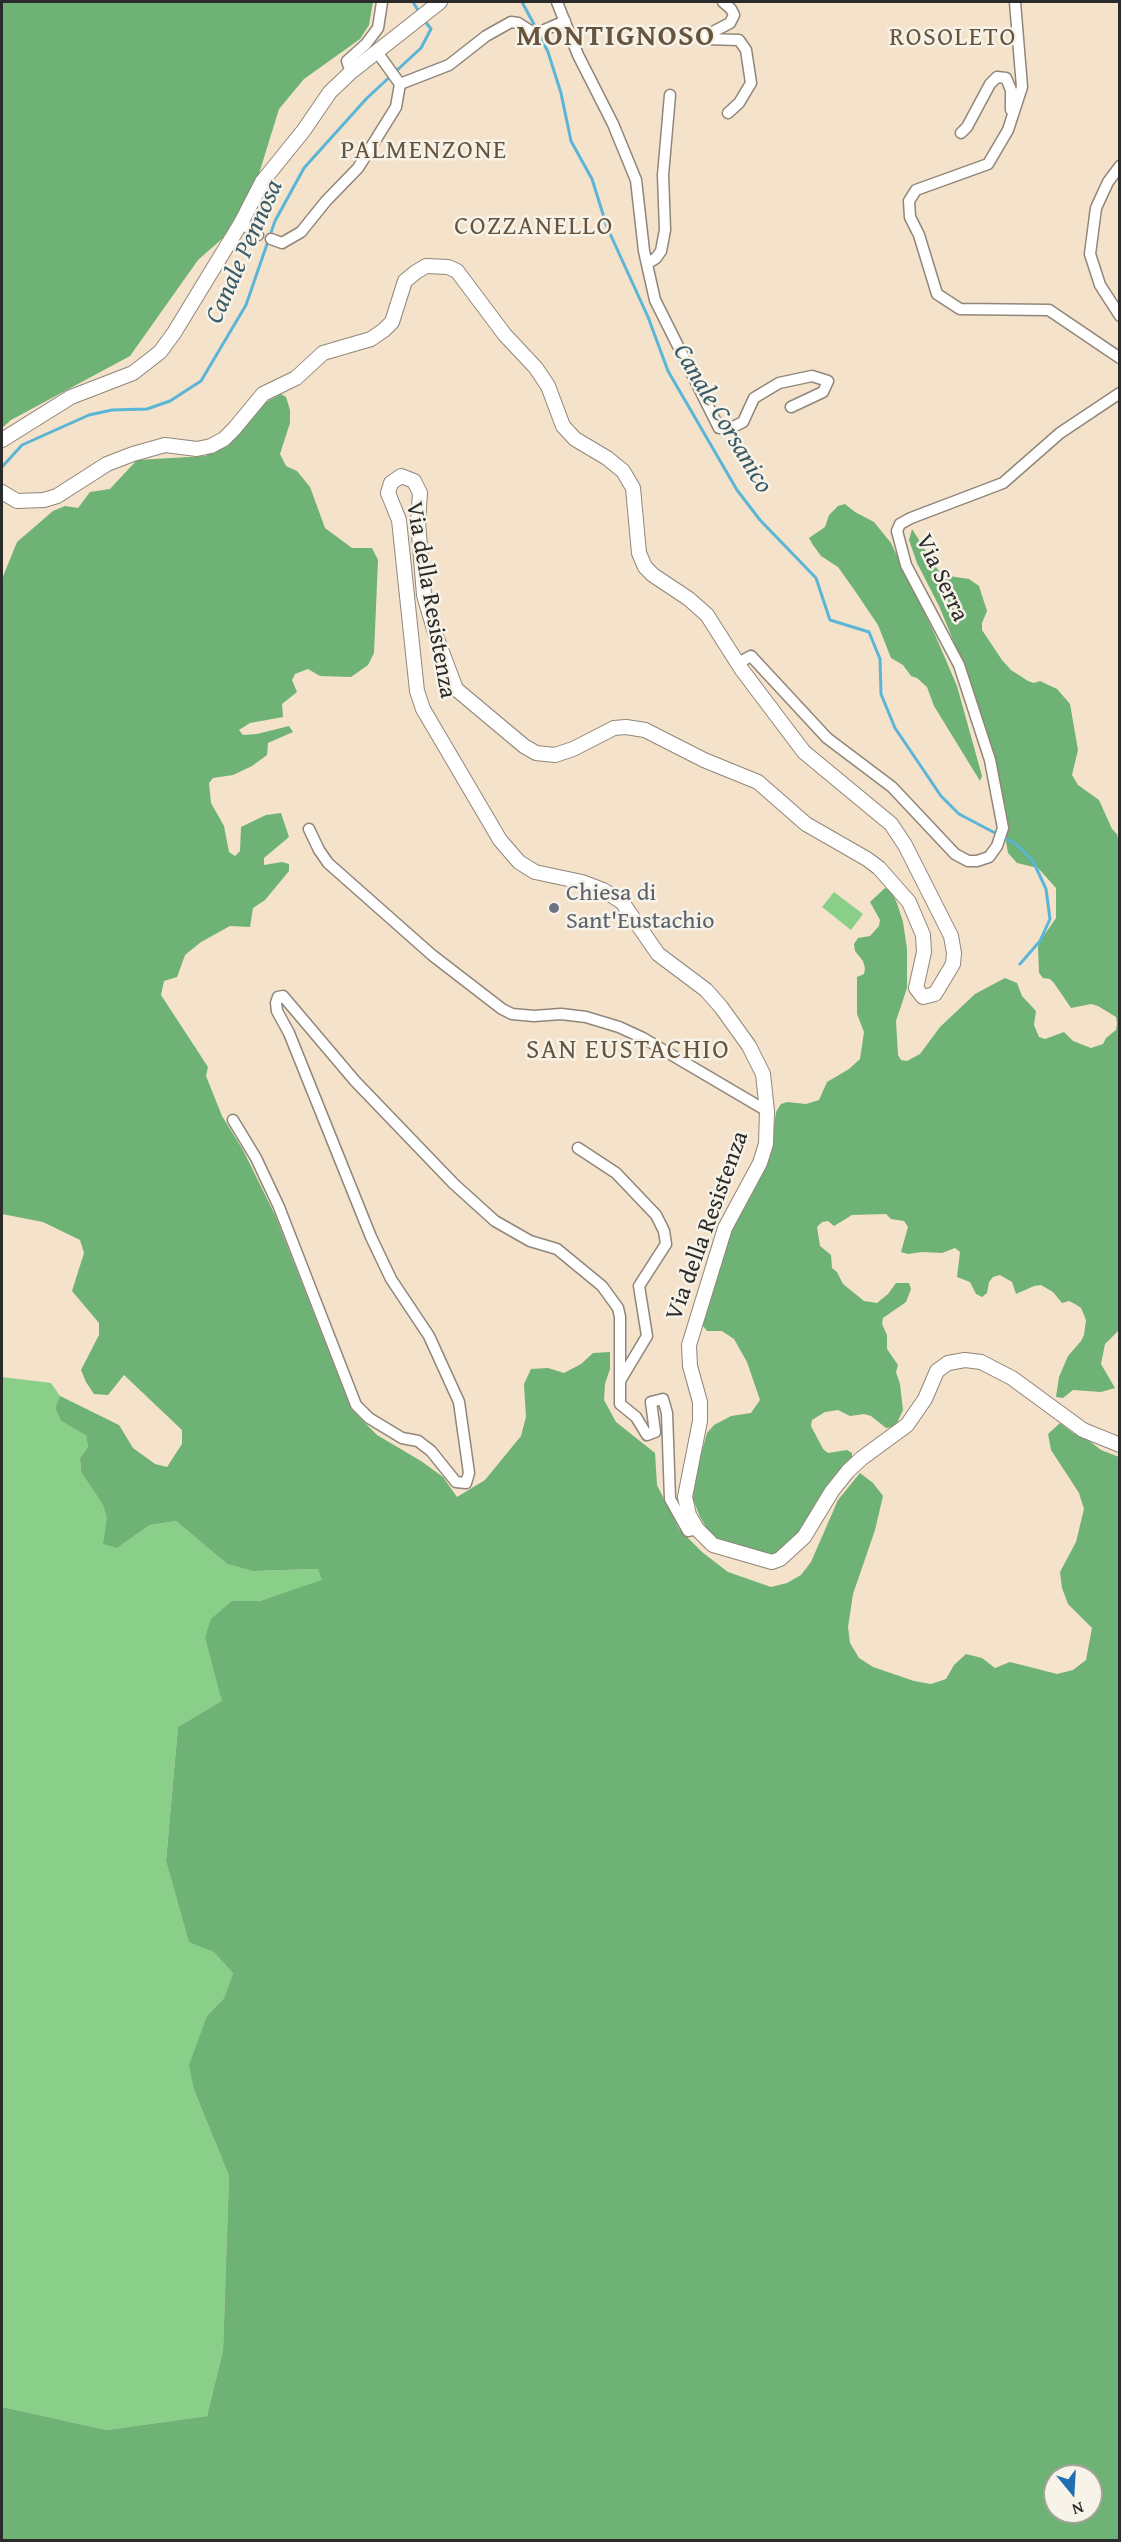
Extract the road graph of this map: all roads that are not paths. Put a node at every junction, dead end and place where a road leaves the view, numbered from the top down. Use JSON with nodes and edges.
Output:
{"nodes":[{"id":1,"x":382,"y":2,"type":"edge"},
{"id":2,"x":440,"y":2,"type":"edge"},
{"id":3,"x":557,"y":2,"type":"edge"},
{"id":4,"x":723,"y":2,"type":"edge"},
{"id":5,"x":1015,"y":2,"type":"edge"},
{"id":6,"x":565,"y":21,"type":"junction"},
{"id":7,"x":382,"y":57,"type":"junction"},
{"id":8,"x":351,"y":72,"type":"junction"},
{"id":9,"x":400,"y":84,"type":"junction"},
{"id":10,"x":670,"y":95,"type":"dead end"},
{"id":11,"x":728,"y":113,"type":"dead end"},
{"id":12,"x":1012,"y":119,"type":"junction"},
{"id":13,"x":961,"y":133,"type":"dead end"},
{"id":14,"x":1119,"y":166,"type":"edge"},
{"id":15,"x":241,"y":223,"type":"junction"},
{"id":16,"x":258,"y":235,"type":"dead end"},
{"id":17,"x":271,"y":239,"type":"dead end"},
{"id":18,"x":647,"y":264,"type":"junction"},
{"id":19,"x":1119,"y":316,"type":"edge"},
{"id":20,"x":1119,"y":358,"type":"edge"},
{"id":21,"x":1119,"y":393,"type":"edge"},
{"id":22,"x":791,"y":407,"type":"dead end"},
{"id":23,"x":2,"y":440,"type":"edge"},
{"id":24,"x":2,"y":492,"type":"edge"},
{"id":25,"x":738,"y":663,"type":"junction"},
{"id":26,"x":309,"y":829,"type":"dead end"},
{"id":27,"x":767,"y":1111,"type":"junction"},
{"id":28,"x":233,"y":1120,"type":"dead end"},
{"id":29,"x":578,"y":1148,"type":"dead end"},
{"id":30,"x":619,"y":1384,"type":"junction"},
{"id":31,"x":1119,"y":1445,"type":"edge"},
{"id":32,"x":696,"y":1529,"type":"junction"}],
"edges":[{"from":1,"to":8,"type":"street"},
{"from":2,"to":7,"type":"street"},
{"from":3,"to":6,"type":"street"},
{"from":4,"to":11,"type":"street"},
{"from":5,"to":12,"type":"street"},
{"from":6,"to":9,"type":"street"},
{"from":6,"to":18,"type":"street"},
{"from":7,"to":8,"type":"street"},
{"from":7,"to":9,"type":"street"},
{"from":8,"to":15,"type":"street"},
{"from":9,"to":17,"type":"street"},
{"from":10,"to":18,"type":"street"},
{"from":12,"to":13,"type":"street"},
{"from":12,"to":20,"type":"street"},
{"from":14,"to":19,"type":"street"},
{"from":15,"to":16,"type":"street"},
{"from":15,"to":23,"type":"street"},
{"from":18,"to":22,"type":"street"},
{"from":21,"to":25,"type":"street","name":"Via Serra"},
{"from":24,"to":25,"type":"street","name":"Via della Resistenza"},
{"from":25,"to":27,"type":"street","name":"Via della Resistenza"},
{"from":26,"to":27,"type":"street"},
{"from":27,"to":32,"type":"street","name":"Via della Resistenza"},
{"from":28,"to":30,"type":"street"},
{"from":29,"to":30,"type":"street"},
{"from":30,"to":32,"type":"street"},
{"from":31,"to":32,"type":"street"}]}
